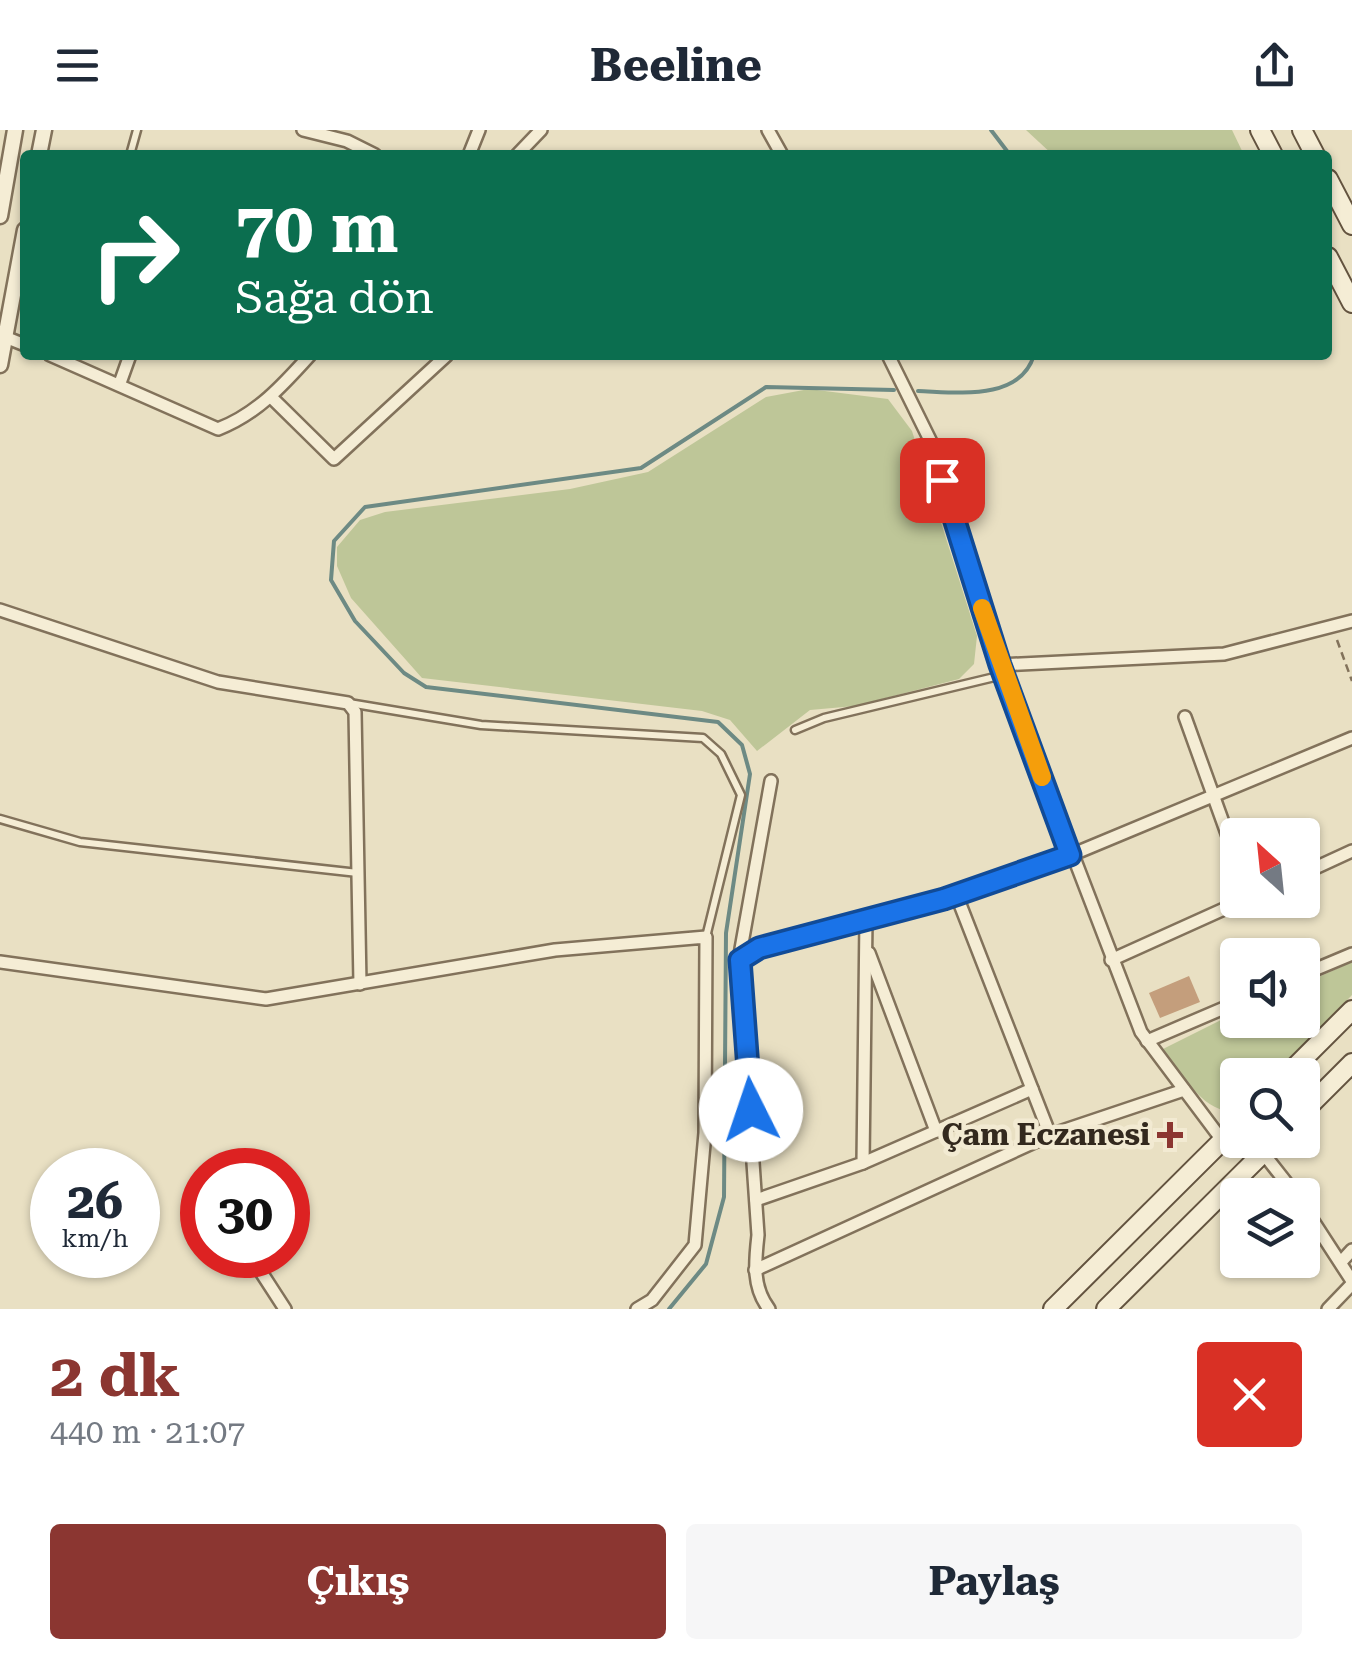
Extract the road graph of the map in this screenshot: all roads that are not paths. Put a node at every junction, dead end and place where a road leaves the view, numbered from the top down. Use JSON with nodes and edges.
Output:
{"nodes":[{"id":1,"x":15,"y":130,"type":"edge"},
{"id":2,"x":303,"y":130,"type":"edge"},
{"id":3,"x":541,"y":130,"type":"edge"},
{"id":4,"x":353,"y":143,"type":"edge"},
{"id":5,"x":522,"y":150,"type":"edge"},
{"id":6,"x":1332,"y":187,"type":"edge"},
{"id":7,"x":0,"y":216,"type":"edge"},
{"id":8,"x":1352,"y":226,"type":"edge"},
{"id":9,"x":20,"y":257,"type":"edge"},
{"id":10,"x":1332,"y":264,"type":"edge"},
{"id":11,"x":1352,"y":302,"type":"edge"},
{"id":12,"x":5,"y":337,"type":"junction"},
{"id":13,"x":20,"y":343,"type":"edge"},
{"id":14,"x":62,"y":360,"type":"edge"},
{"id":15,"x":128,"y":360,"type":"edge"},
{"id":16,"x":305,"y":360,"type":"edge"},
{"id":17,"x":442,"y":360,"type":"edge"},
{"id":18,"x":890,"y":360,"type":"edge"},
{"id":19,"x":0,"y":365,"type":"edge"},
{"id":20,"x":120,"y":383,"type":"junction"},
{"id":21,"x":271,"y":397,"type":"junction"},
{"id":22,"x":0,"y":610,"type":"edge"},
{"id":23,"x":1352,"y":621,"type":"edge"},
{"id":24,"x":1002,"y":670,"type":"junction"},
{"id":25,"x":348,"y":703,"type":"junction"},
{"id":26,"x":1184,"y":718,"type":"dead end"},
{"id":27,"x":795,"y":730,"type":"dead end"},
{"id":28,"x":1352,"y":738,"type":"edge"},
{"id":29,"x":771,"y":781,"type":"dead end"},
{"id":30,"x":1213,"y":796,"type":"junction"},
{"id":31,"x":0,"y":818,"type":"edge"},
{"id":32,"x":1221,"y":818,"type":"edge"},
{"id":33,"x":1352,"y":851,"type":"edge"},
{"id":34,"x":1070,"y":855,"type":"junction"},
{"id":35,"x":1320,"y":866,"type":"edge"},
{"id":36,"x":358,"y":873,"type":"junction"},
{"id":37,"x":956,"y":894,"type":"junction"},
{"id":38,"x":1220,"y":911,"type":"edge"},
{"id":39,"x":866,"y":919,"type":"junction"},
{"id":40,"x":706,"y":937,"type":"junction"},
{"id":41,"x":865,"y":944,"type":"junction"},
{"id":42,"x":1352,"y":954,"type":"edge"},
{"id":43,"x":740,"y":960,"type":"junction"},
{"id":44,"x":1111,"y":960,"type":"junction"},
{"id":45,"x":0,"y":962,"type":"edge"},
{"id":46,"x":1320,"y":967,"type":"edge"},
{"id":47,"x":360,"y":984,"type":"junction"},
{"id":48,"x":1220,"y":1010,"type":"edge"},
{"id":49,"x":1352,"y":1010,"type":"edge"},
{"id":50,"x":1147,"y":1040,"type":"junction"},
{"id":51,"x":1304,"y":1058,"type":"edge"},
{"id":52,"x":1352,"y":1063,"type":"edge"},
{"id":53,"x":1032,"y":1089,"type":"junction"},
{"id":54,"x":1184,"y":1090,"type":"junction"},
{"id":55,"x":1320,"y":1096,"type":"edge"},
{"id":56,"x":936,"y":1131,"type":"junction"},
{"id":57,"x":1050,"y":1134,"type":"junction"},
{"id":58,"x":1220,"y":1137,"type":"edge"},
{"id":59,"x":1220,"y":1142,"type":"edge"},
{"id":60,"x":1258,"y":1158,"type":"edge"},
{"id":61,"x":863,"y":1163,"type":"junction"},
{"id":62,"x":756,"y":1200,"type":"junction"},
{"id":63,"x":1320,"y":1231,"type":"edge"},
{"id":64,"x":1352,"y":1250,"type":"edge"},
{"id":65,"x":1340,"y":1262,"type":"junction"},
{"id":66,"x":754,"y":1270,"type":"junction"},
{"id":67,"x":265,"y":1278,"type":"edge"},
{"id":68,"x":1352,"y":1282,"type":"edge"},
{"id":69,"x":285,"y":1309,"type":"edge"},
{"id":70,"x":637,"y":1309,"type":"edge"},
{"id":71,"x":769,"y":1309,"type":"edge"},
{"id":72,"x":1053,"y":1309,"type":"edge"},
{"id":73,"x":1106,"y":1309,"type":"edge"},
{"id":74,"x":1328,"y":1309,"type":"edge"}],
"edges":[{"from":1,"to":7,"type":"street"},
{"from":2,"to":4,"type":"street"},
{"from":3,"to":5,"type":"street"},
{"from":6,"to":8,"type":"main road"},
{"from":9,"to":12,"type":"street"},
{"from":10,"to":11,"type":"main road"},
{"from":12,"to":13,"type":"street"},
{"from":12,"to":19,"type":"street"},
{"from":14,"to":20,"type":"street"},
{"from":15,"to":20,"type":"street"},
{"from":16,"to":21,"type":"street"},
{"from":17,"to":21,"type":"street"},
{"from":18,"to":24,"type":"street"},
{"from":20,"to":21,"type":"street"},
{"from":22,"to":25,"type":"street"},
{"from":23,"to":24,"type":"street"},
{"from":24,"to":27,"type":"lane"},
{"from":24,"to":34,"type":"street"},
{"from":25,"to":36,"type":"street"},
{"from":25,"to":40,"type":"lane"},
{"from":26,"to":30,"type":"street"},
{"from":28,"to":30,"type":"street"},
{"from":29,"to":43,"type":"street"},
{"from":30,"to":32,"type":"street"},
{"from":30,"to":34,"type":"street"},
{"from":31,"to":36,"type":"lane"},
{"from":33,"to":35,"type":"street"},
{"from":34,"to":37,"type":"street"},
{"from":34,"to":44,"type":"street"},
{"from":36,"to":47,"type":"street"},
{"from":37,"to":39,"type":"street"},
{"from":37,"to":53,"type":"street"},
{"from":38,"to":44,"type":"street"},
{"from":39,"to":41,"type":"street"},
{"from":39,"to":43,"type":"street"},
{"from":40,"to":47,"type":"street"},
{"from":40,"to":70,"type":"street"},
{"from":41,"to":56,"type":"street"},
{"from":41,"to":61,"type":"street"},
{"from":42,"to":46,"type":"street"},
{"from":43,"to":62,"type":"street"},
{"from":44,"to":50,"type":"street"},
{"from":45,"to":47,"type":"street"},
{"from":48,"to":50,"type":"street"},
{"from":49,"to":51,"type":"main road"},
{"from":50,"to":54,"type":"street"},
{"from":52,"to":55,"type":"main road"},
{"from":53,"to":56,"type":"street"},
{"from":53,"to":57,"type":"street"},
{"from":54,"to":57,"type":"street"},
{"from":54,"to":58,"type":"street"},
{"from":56,"to":61,"type":"street"},
{"from":57,"to":66,"type":"street"},
{"from":59,"to":72,"type":"main road"},
{"from":60,"to":73,"type":"main road"},
{"from":61,"to":62,"type":"street"},
{"from":62,"to":66,"type":"street"},
{"from":63,"to":65,"type":"street"},
{"from":64,"to":65,"type":"street"},
{"from":65,"to":68,"type":"street"},
{"from":66,"to":71,"type":"street"},
{"from":67,"to":69,"type":"street"},
{"from":68,"to":74,"type":"street"}]}
